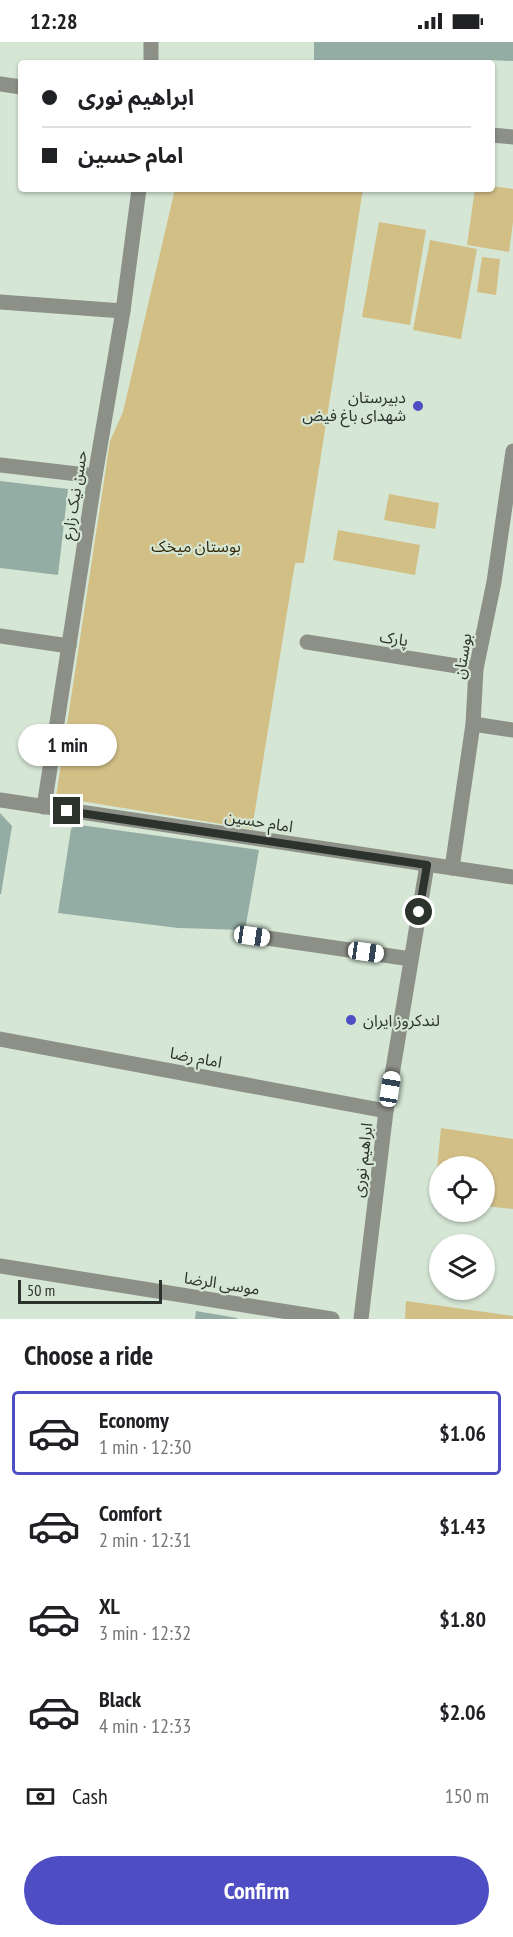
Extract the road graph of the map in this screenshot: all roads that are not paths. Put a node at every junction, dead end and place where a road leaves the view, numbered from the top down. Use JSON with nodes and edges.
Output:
{"nodes":[{"id":1,"x":151,"y":42,"type":"edge"},
{"id":2,"x":151,"y":60,"type":"edge"},
{"id":3,"x":0,"y":84,"type":"edge"},
{"id":4,"x":18,"y":87,"type":"edge"},
{"id":5,"x":495,"y":135,"type":"edge"},
{"id":6,"x":513,"y":137,"type":"edge"},
{"id":7,"x":139,"y":192,"type":"edge"},
{"id":8,"x":0,"y":302,"type":"edge"},
{"id":9,"x":123,"y":311,"type":"junction"},
{"id":10,"x":513,"y":451,"type":"edge"},
{"id":11,"x":0,"y":465,"type":"edge"},
{"id":12,"x":95,"y":476,"type":"junction"},
{"id":13,"x":0,"y":636,"type":"edge"},
{"id":14,"x":307,"y":642,"type":"dead end"},
{"id":15,"x":69,"y":646,"type":"junction"},
{"id":16,"x":476,"y":669,"type":"junction"},
{"id":17,"x":473,"y":724,"type":"junction"},
{"id":18,"x":513,"y":730,"type":"edge"},
{"id":19,"x":0,"y":800,"type":"edge"},
{"id":20,"x":44,"y":807,"type":"junction"},
{"id":21,"x":427,"y":865,"type":"junction"},
{"id":22,"x":452,"y":868,"type":"junction"},
{"id":23,"x":513,"y":877,"type":"edge"},
{"id":24,"x":252,"y":936,"type":"dead end"},
{"id":25,"x":411,"y":959,"type":"junction"},
{"id":26,"x":0,"y":1039,"type":"edge"},
{"id":27,"x":386,"y":1111,"type":"junction"},
{"id":28,"x":0,"y":1266,"type":"edge"},
{"id":29,"x":332,"y":1319,"type":"edge"},
{"id":30,"x":362,"y":1319,"type":"edge"}],
"edges":[{"from":1,"to":2,"type":"street"},
{"from":3,"to":4,"type":"street"},
{"from":5,"to":6,"type":"street"},
{"from":7,"to":9,"type":"street","name":"حسن نیک زارع"},
{"from":8,"to":9,"type":"street"},
{"from":9,"to":12,"type":"street","name":"حسن نیک زارع"},
{"from":10,"to":16,"type":"street","name":"بوستان"},
{"from":11,"to":12,"type":"street"},
{"from":12,"to":15,"type":"street","name":"حسن نیک زارع"},
{"from":13,"to":15,"type":"street"},
{"from":14,"to":16,"type":"street","name":"پارک"},
{"from":15,"to":20,"type":"street","name":"حسن نیک زارع"},
{"from":16,"to":17,"type":"street","name":"بوستان"},
{"from":17,"to":18,"type":"street"},
{"from":17,"to":22,"type":"street","name":"بوستان"},
{"from":19,"to":20,"type":"street","name":"امام حسین"},
{"from":20,"to":21,"type":"street","name":"امام حسین"},
{"from":21,"to":22,"type":"street","name":"امام حسین"},
{"from":21,"to":25,"type":"street","name":"ابراهیم نوری"},
{"from":22,"to":23,"type":"street","name":"امام حسین"},
{"from":24,"to":25,"type":"street"},
{"from":25,"to":27,"type":"street","name":"ابراهیم نوری"},
{"from":26,"to":27,"type":"street","name":"امام رضا"},
{"from":27,"to":30,"type":"street","name":"ابراهیم نوری"},
{"from":28,"to":29,"type":"street","name":"موسی الرضا"}]}
